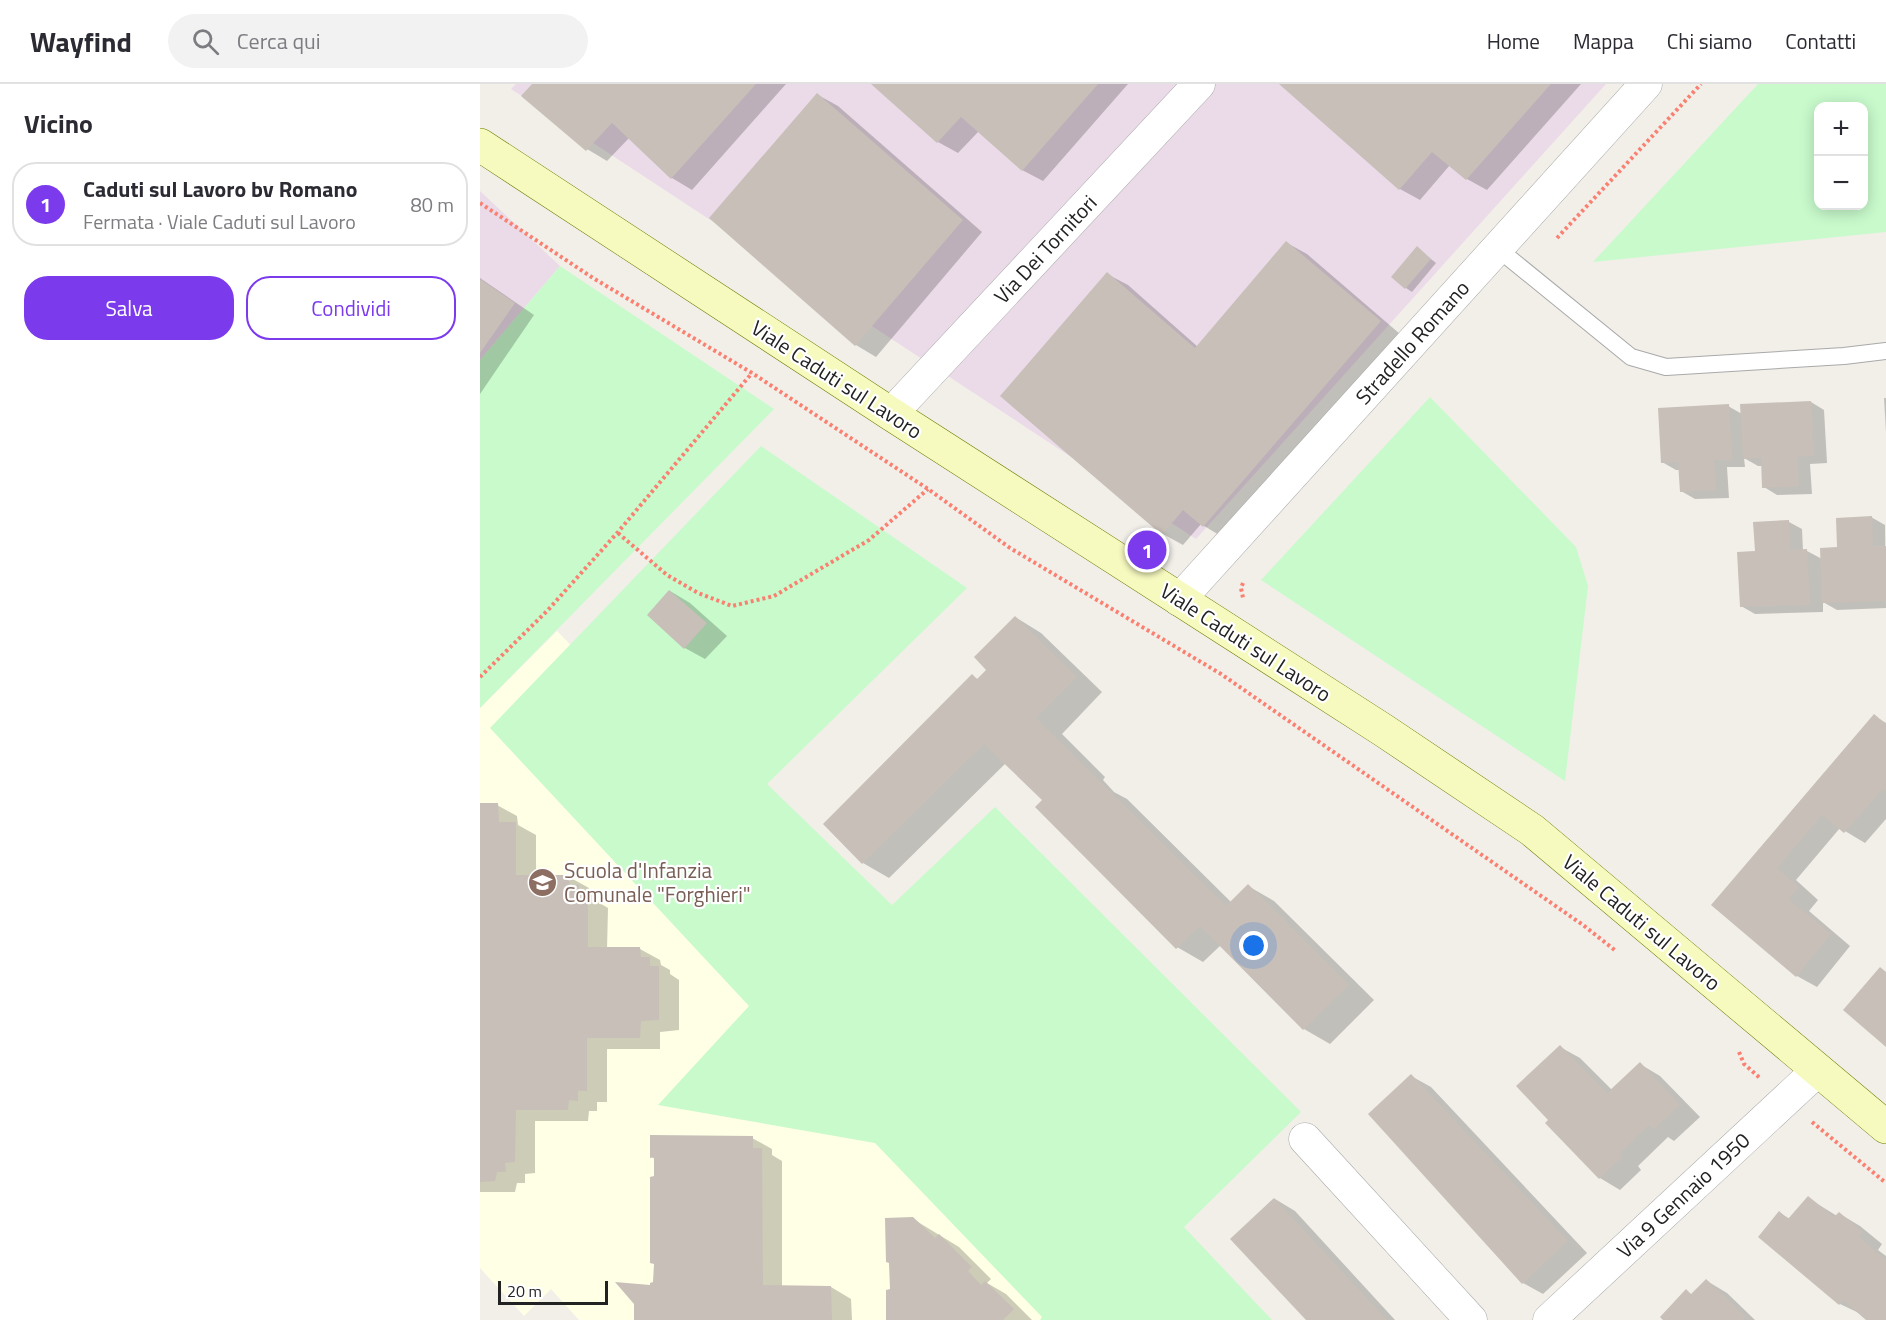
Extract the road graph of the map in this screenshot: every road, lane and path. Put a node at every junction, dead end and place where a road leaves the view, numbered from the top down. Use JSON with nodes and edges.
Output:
{"nodes":[{"id":1,"x":1199,"y":84,"type":"edge"},
{"id":2,"x":1646,"y":84,"type":"edge"},
{"id":3,"x":480,"y":145,"type":"edge"},
{"id":4,"x":480,"y":203,"type":"edge"},
{"id":5,"x":1497,"y":248,"type":"junction"},
{"id":6,"x":1886,"y":351,"type":"edge"},
{"id":7,"x":752,"y":373,"type":"junction"},
{"id":8,"x":891,"y":414,"type":"junction"},
{"id":9,"x":928,"y":489,"type":"junction"},
{"id":10,"x":618,"y":532,"type":"junction"},
{"id":11,"x":1179,"y":600,"type":"junction"},
{"id":12,"x":480,"y":677,"type":"edge"},
{"id":13,"x":1621,"y":954,"type":"dead end"},
{"id":14,"x":1738,"y":1049,"type":"dead end"},
{"id":15,"x":1818,"y":1070,"type":"junction"},
{"id":16,"x":1786,"y":1100,"type":"junction"},
{"id":17,"x":1886,"y":1127,"type":"edge"},
{"id":18,"x":1305,"y":1140,"type":"dead end"},
{"id":19,"x":1886,"y":1183,"type":"edge"},
{"id":20,"x":1471,"y":1320,"type":"edge"},
{"id":21,"x":1549,"y":1320,"type":"edge"}],
"edges":[{"from":1,"to":8,"type":"street","name":"Via Dei Tornitori"},
{"from":2,"to":5,"type":"street","name":"Stradello Romano"},
{"from":3,"to":8,"type":"street","name":"Viale Caduti sul Lavoro"},
{"from":4,"to":7,"type":"path"},
{"from":5,"to":6,"type":"lane"},
{"from":5,"to":11,"type":"street","name":"Stradello Romano"},
{"from":7,"to":9,"type":"path"},
{"from":7,"to":10,"type":"path"},
{"from":8,"to":11,"type":"street","name":"Viale Caduti sul Lavoro"},
{"from":9,"to":10,"type":"path"},
{"from":9,"to":13,"type":"path"},
{"from":10,"to":12,"type":"path"},
{"from":11,"to":15,"type":"street","name":"Viale Caduti sul Lavoro"},
{"from":14,"to":16,"type":"path"},
{"from":15,"to":16,"type":"street","name":"Via 9 Gennaio 1950"},
{"from":15,"to":17,"type":"street","name":"Viale Caduti sul Lavoro"},
{"from":16,"to":19,"type":"path"},
{"from":16,"to":21,"type":"street","name":"Via 9 Gennaio 1950"},
{"from":18,"to":20,"type":"street"}]}
